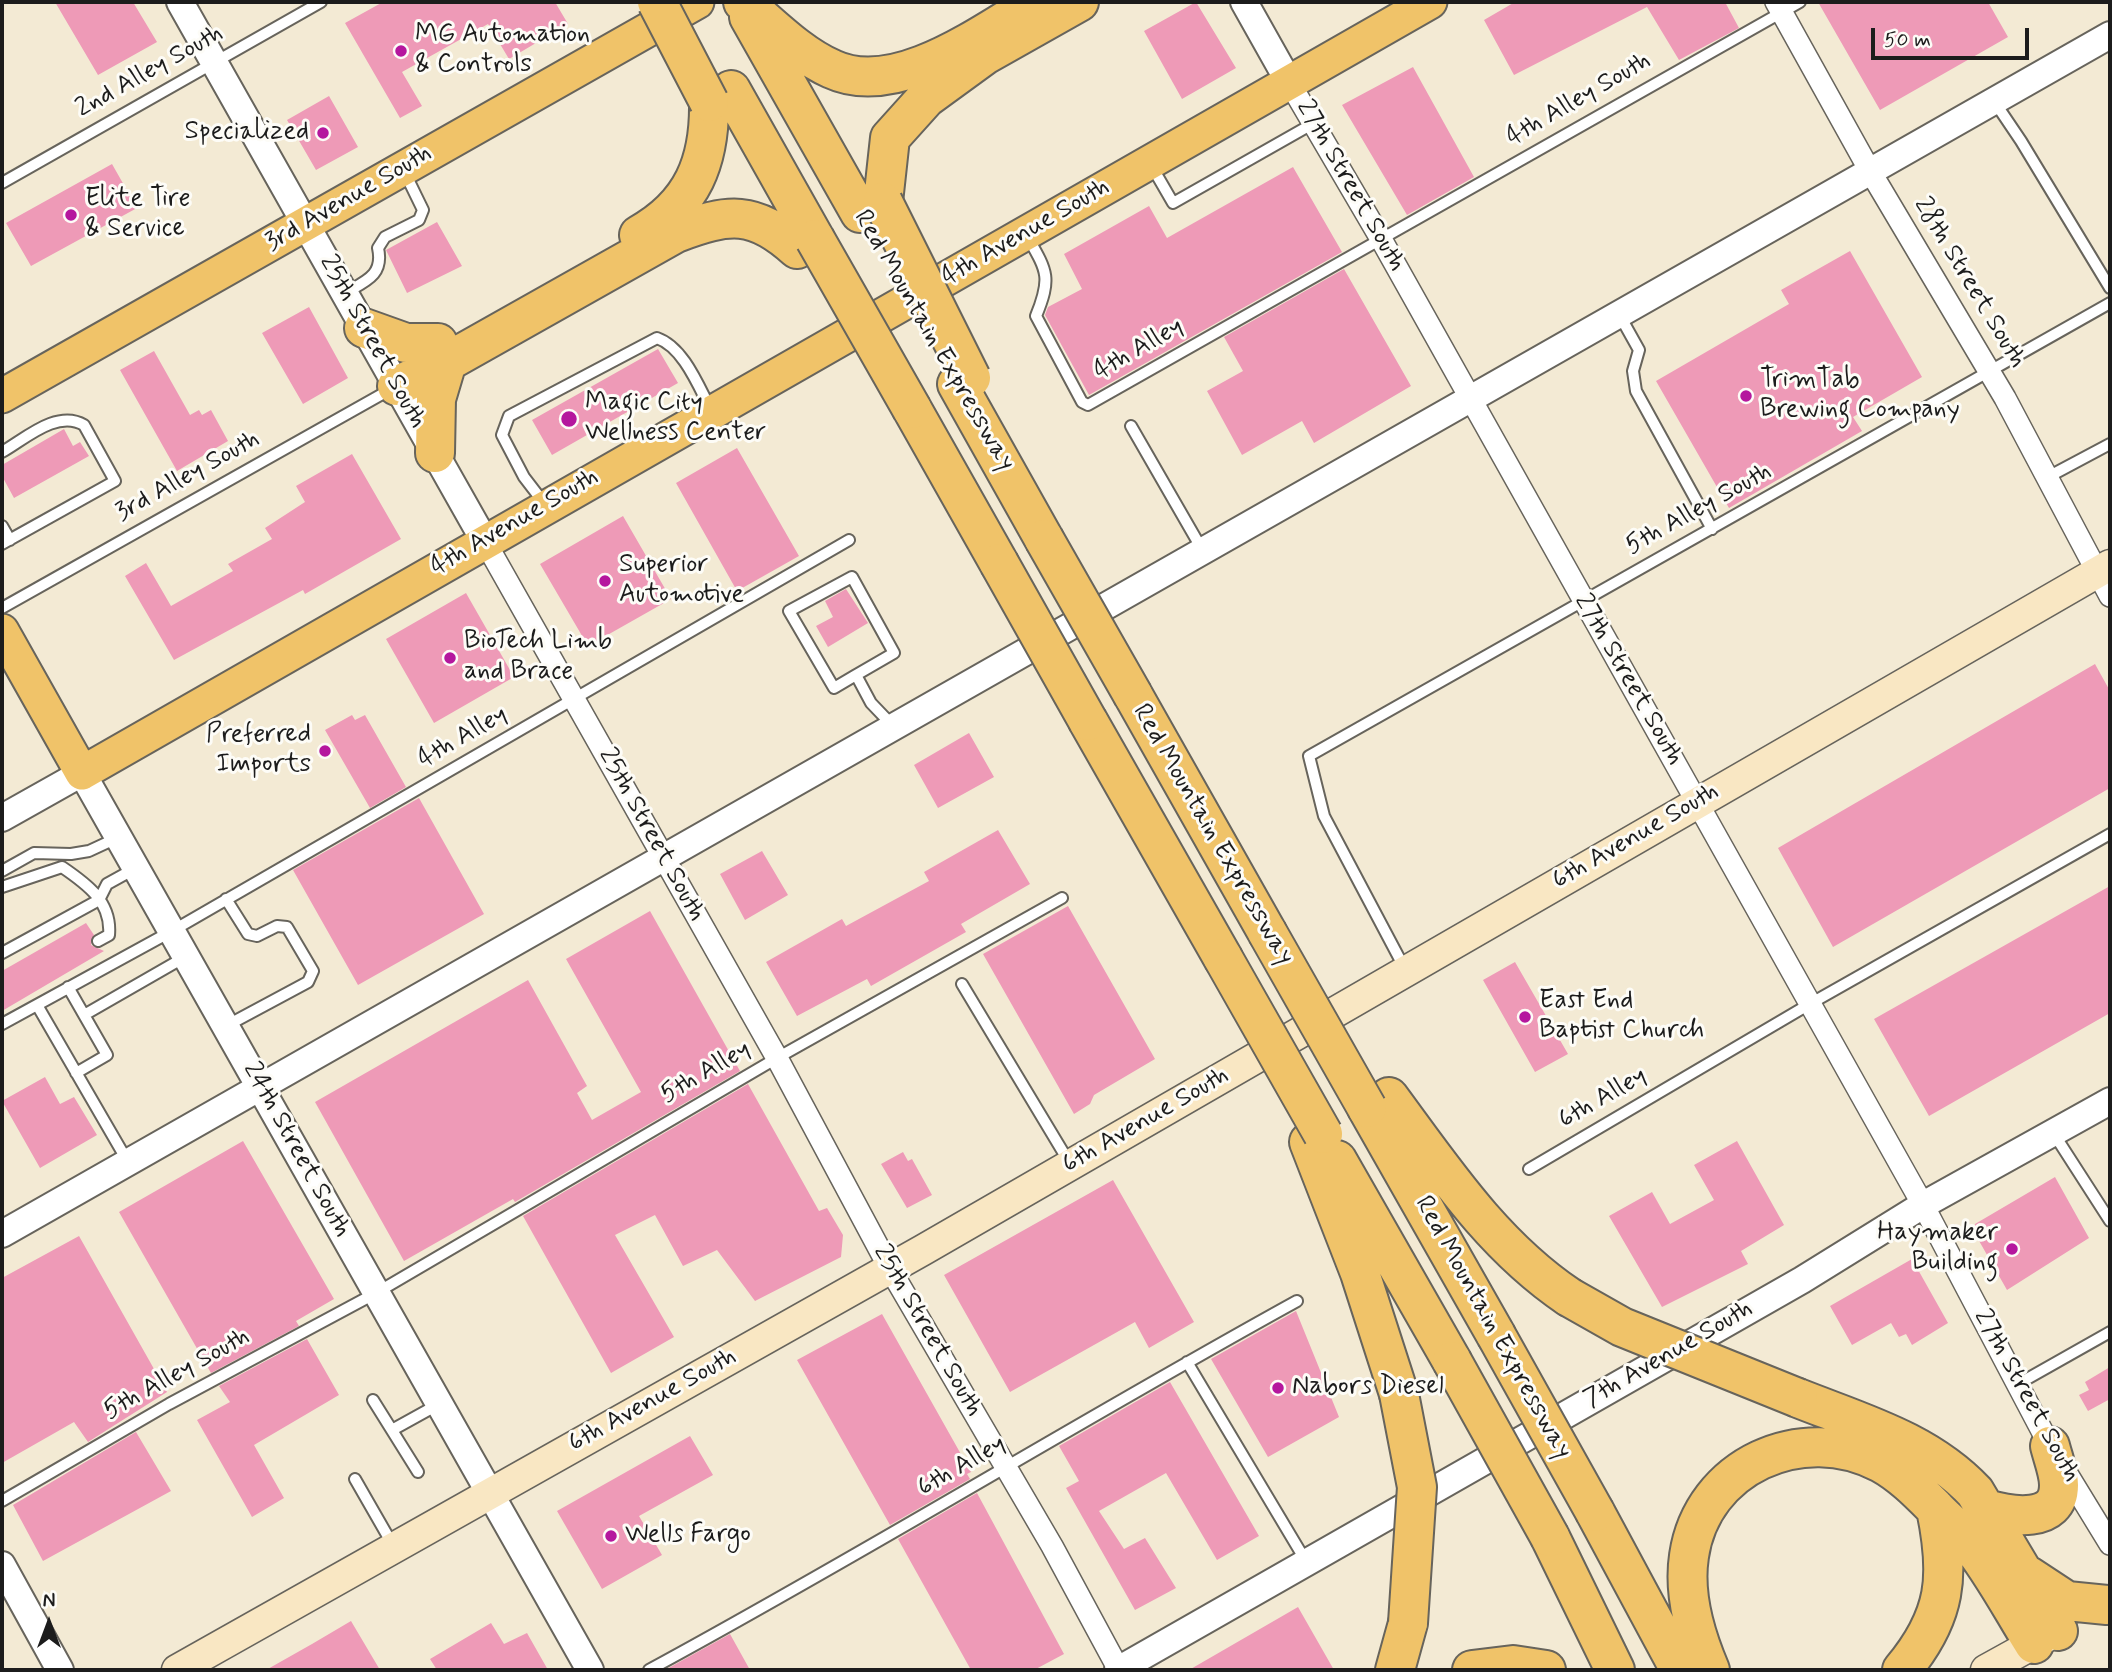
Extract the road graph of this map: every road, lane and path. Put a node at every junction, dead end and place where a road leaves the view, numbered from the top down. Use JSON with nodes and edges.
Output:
{"nodes":[{"id":1,"x":180,"y":2,"type":"edge"},
{"id":2,"x":321,"y":2,"type":"edge"},
{"id":3,"x":657,"y":2,"type":"edge"},
{"id":4,"x":680,"y":2,"type":"edge"},
{"id":5,"x":697,"y":2,"type":"edge"},
{"id":6,"x":741,"y":2,"type":"edge"},
{"id":7,"x":1037,"y":2,"type":"edge"},
{"id":8,"x":1079,"y":2,"type":"edge"},
{"id":9,"x":1244,"y":2,"type":"edge"},
{"id":10,"x":1430,"y":2,"type":"edge"},
{"id":11,"x":1786,"y":5,"type":"edge"},
{"id":12,"x":2110,"y":35,"type":"edge"},
{"id":13,"x":790,"y":59,"type":"junction"},
{"id":14,"x":214,"y":62,"type":"junction"},
{"id":15,"x":1289,"y":82,"type":"junction"},
{"id":16,"x":720,"y":96,"type":"junction"},
{"id":17,"x":1994,"y":101,"type":"junction"},
{"id":18,"x":1314,"y":123,"type":"junction"},
{"id":19,"x":1149,"y":162,"type":"junction"},
{"id":20,"x":402,"y":169,"type":"junction"},
{"id":21,"x":1870,"y":172,"type":"junction"},
{"id":22,"x":2,"y":183,"type":"edge"},
{"id":23,"x":871,"y":208,"type":"junction"},
{"id":24,"x":306,"y":223,"type":"junction"},
{"id":25,"x":1026,"y":233,"type":"junction"},
{"id":26,"x":1381,"y":239,"type":"junction"},
{"id":27,"x":806,"y":244,"type":"junction"},
{"id":28,"x":2110,"y":288,"type":"edge"},
{"id":29,"x":344,"y":293,"type":"junction"},
{"id":30,"x":2110,"y":303,"type":"edge"},
{"id":31,"x":1619,"y":314,"type":"junction"},
{"id":32,"x":364,"y":328,"type":"junction"},
{"id":33,"x":443,"y":353,"type":"junction"},
{"id":34,"x":1989,"y":372,"type":"junction"},
{"id":35,"x":393,"y":378,"type":"junction"},
{"id":36,"x":2,"y":396,"type":"edge"},
{"id":37,"x":1470,"y":399,"type":"junction"},
{"id":38,"x":712,"y":412,"type":"junction"},
{"id":39,"x":1131,"y":426,"type":"dead end"},
{"id":40,"x":2110,"y":444,"type":"edge"},
{"id":41,"x":2,"y":452,"type":"edge"},
{"id":42,"x":435,"y":453,"type":"junction"},
{"id":43,"x":2046,"y":478,"type":"junction"},
{"id":44,"x":546,"y":505,"type":"junction"},
{"id":45,"x":2,"y":526,"type":"edge"},
{"id":46,"x":1712,"y":528,"type":"junction"},
{"id":47,"x":484,"y":540,"type":"junction"},
{"id":48,"x":849,"y":540,"type":"dead end"},
{"id":49,"x":6,"y":542,"type":"edge"},
{"id":50,"x":1203,"y":551,"type":"junction"},
{"id":51,"x":2106,"y":578,"type":"edge"},
{"id":52,"x":1581,"y":600,"type":"junction"},
{"id":53,"x":2,"y":608,"type":"edge"},
{"id":54,"x":2,"y":631,"type":"edge"},
{"id":55,"x":856,"y":675,"type":"junction"},
{"id":56,"x":575,"y":699,"type":"junction"},
{"id":57,"x":894,"y":727,"type":"junction"},
{"id":58,"x":82,"y":773,"type":"junction"},
{"id":59,"x":1698,"y":802,"type":"junction"},
{"id":60,"x":2,"y":818,"type":"edge"},
{"id":61,"x":2110,"y":834,"type":"edge"},
{"id":62,"x":118,"y":837,"type":"junction"},
{"id":63,"x":664,"y":858,"type":"junction"},
{"id":64,"x":136,"y":868,"type":"junction"},
{"id":65,"x":2,"y":871,"type":"edge"},
{"id":66,"x":2,"y":887,"type":"edge"},
{"id":67,"x":1062,"y":898,"type":"dead end"},
{"id":68,"x":226,"y":899,"type":"junction"},
{"id":69,"x":99,"y":900,"type":"junction"},
{"id":70,"x":172,"y":931,"type":"junction"},
{"id":71,"x":98,"y":941,"type":"dead end"},
{"id":72,"x":2,"y":953,"type":"edge"},
{"id":73,"x":186,"y":957,"type":"junction"},
{"id":74,"x":1406,"y":971,"type":"junction"},
{"id":75,"x":962,"y":984,"type":"dead end"},
{"id":76,"x":68,"y":987,"type":"junction"},
{"id":77,"x":37,"y":1005,"type":"junction"},
{"id":78,"x":1808,"y":1005,"type":"junction"},
{"id":79,"x":85,"y":1015,"type":"junction"},
{"id":80,"x":2,"y":1024,"type":"edge"},
{"id":81,"x":226,"y":1026,"type":"junction"},
{"id":82,"x":777,"y":1058,"type":"junction"},
{"id":83,"x":76,"y":1073,"type":"junction"},
{"id":84,"x":260,"y":1087,"type":"junction"},
{"id":85,"x":2110,"y":1101,"type":"edge"},
{"id":86,"x":1378,"y":1102,"type":"junction"},
{"id":87,"x":2054,"y":1133,"type":"junction"},
{"id":88,"x":1316,"y":1138,"type":"junction"},
{"id":89,"x":128,"y":1162,"type":"junction"},
{"id":90,"x":1070,"y":1165,"type":"junction"},
{"id":91,"x":1530,"y":1169,"type":"dead end"},
{"id":92,"x":1923,"y":1205,"type":"junction"},
{"id":93,"x":2110,"y":1221,"type":"edge"},
{"id":94,"x":2,"y":1234,"type":"edge"},
{"id":95,"x":890,"y":1269,"type":"junction"},
{"id":96,"x":376,"y":1293,"type":"junction"},
{"id":97,"x":1297,"y":1301,"type":"dead end"},
{"id":98,"x":2110,"y":1332,"type":"edge"},
{"id":99,"x":1187,"y":1362,"type":"junction"},
{"id":100,"x":2018,"y":1384,"type":"junction"},
{"id":101,"x":373,"y":1400,"type":"dead end"},
{"id":102,"x":439,"y":1404,"type":"junction"},
{"id":103,"x":392,"y":1430,"type":"junction"},
{"id":104,"x":2050,"y":1446,"type":"junction"},
{"id":105,"x":1006,"y":1469,"type":"junction"},
{"id":106,"x":418,"y":1472,"type":"dead end"},
{"id":107,"x":355,"y":1479,"type":"dead end"},
{"id":108,"x":489,"y":1493,"type":"junction"},
{"id":109,"x":2,"y":1501,"type":"edge"},
{"id":110,"x":1936,"y":1509,"type":"junction"},
{"id":111,"x":1986,"y":1509,"type":"junction"},
{"id":112,"x":2110,"y":1544,"type":"edge"},
{"id":113,"x":394,"y":1547,"type":"junction"},
{"id":114,"x":1307,"y":1563,"type":"junction"},
{"id":115,"x":2,"y":1565,"type":"edge"},
{"id":116,"x":2024,"y":1572,"type":"junction"},
{"id":117,"x":2108,"y":1604,"type":"edge"},
{"id":118,"x":2046,"y":1637,"type":"junction"},
{"id":119,"x":61,"y":1670,"type":"edge"},
{"id":120,"x":177,"y":1670,"type":"edge"},
{"id":121,"x":590,"y":1670,"type":"edge"},
{"id":122,"x":649,"y":1670,"type":"edge"},
{"id":123,"x":1119,"y":1670,"type":"edge"},
{"id":124,"x":1395,"y":1670,"type":"edge"},
{"id":125,"x":1472,"y":1670,"type":"edge"},
{"id":126,"x":1546,"y":1670,"type":"edge"},
{"id":127,"x":1615,"y":1670,"type":"edge"},
{"id":128,"x":1680,"y":1670,"type":"edge"},
{"id":129,"x":1710,"y":1670,"type":"edge"},
{"id":130,"x":1902,"y":1670,"type":"edge"},
{"id":131,"x":1986,"y":1670,"type":"edge"}],
"edges":[{"from":1,"to":14,"type":"street","name":"25th Street South"},
{"from":2,"to":14,"type":"lane","name":"2nd Alley South"},
{"from":3,"to":16,"type":"highway","bridge":true},
{"from":4,"to":16,"type":"highway","name":"Red Mountain Expressway"},
{"from":5,"to":20,"type":"main road","name":"3rd Avenue South"},
{"from":6,"to":13,"type":"highway"},
{"from":7,"to":13,"type":"highway"},
{"from":8,"to":23,"type":"highway"},
{"from":9,"to":15,"type":"street","name":"27th Street South"},
{"from":10,"to":15,"type":"main road","name":"4th Avenue South"},
{"from":11,"to":21,"type":"street","name":"28th Street South"},
{"from":11,"to":26,"type":"lane","name":"4th Alley South"},
{"from":12,"to":17,"type":"street"},
{"from":13,"to":23,"type":"highway","name":"Red Mountain Expressway"},
{"from":14,"to":22,"type":"lane","name":"2nd Alley South"},
{"from":14,"to":24,"type":"street","name":"25th Street South"},
{"from":15,"to":18,"type":"street","name":"27th Street South"},
{"from":15,"to":19,"type":"main road","name":"4th Avenue South"},
{"from":16,"to":27,"type":"highway","name":"Red Mountain Expressway"},
{"from":16,"to":33,"type":"highway"},
{"from":17,"to":21,"type":"street"},
{"from":17,"to":28,"type":"lane"},
{"from":18,"to":19,"type":"lane"},
{"from":18,"to":26,"type":"street","name":"27th Street South"},
{"from":19,"to":25,"type":"main road","name":"4th Avenue South"},
{"from":20,"to":24,"type":"main road","name":"3rd Avenue South"},
{"from":20,"to":29,"type":"lane"},
{"from":21,"to":31,"type":"street"},
{"from":21,"to":34,"type":"street","name":"28th Street South"},
{"from":23,"to":86,"type":"highway","name":"Red Mountain Expressway","bridge":true},
{"from":24,"to":29,"type":"street","name":"25th Street South"},
{"from":24,"to":36,"type":"main road","name":"3rd Avenue South"},
{"from":25,"to":26,"type":"lane","name":"4th Alley"},
{"from":25,"to":38,"type":"main road","name":"4th Avenue South"},
{"from":26,"to":37,"type":"street","name":"27th Street South"},
{"from":27,"to":33,"type":"highway"},
{"from":27,"to":88,"type":"highway","name":"Red Mountain Expressway","bridge":true},
{"from":29,"to":32,"type":"street","name":"25th Street South"},
{"from":30,"to":34,"type":"lane","name":"5th Alley South"},
{"from":31,"to":37,"type":"street"},
{"from":31,"to":46,"type":"lane"},
{"from":32,"to":33,"type":"highway"},
{"from":32,"to":35,"type":"street","name":"25th Street South"},
{"from":33,"to":35,"type":"highway"},
{"from":33,"to":42,"type":"highway"},
{"from":34,"to":43,"type":"street","name":"28th Street South"},
{"from":34,"to":46,"type":"lane","name":"5th Alley South"},
{"from":35,"to":42,"type":"street","name":"25th Street South"},
{"from":35,"to":53,"type":"lane","name":"3rd Alley South"},
{"from":37,"to":50,"type":"street"},
{"from":37,"to":52,"type":"street","name":"27th Street South"},
{"from":38,"to":44,"type":"main road","name":"4th Avenue South"},
{"from":38,"to":44,"type":"lane"},
{"from":39,"to":50,"type":"lane"},
{"from":40,"to":43,"type":"lane"},
{"from":41,"to":49,"type":"lane"},
{"from":42,"to":47,"type":"street","name":"25th Street South"},
{"from":43,"to":51,"type":"street","name":"28th Street South"},
{"from":44,"to":47,"type":"main road","name":"4th Avenue South"},
{"from":45,"to":49,"type":"lane"},
{"from":46,"to":52,"type":"lane","name":"5th Alley South"},
{"from":47,"to":56,"type":"street","name":"25th Street South"},
{"from":47,"to":58,"type":"main road","name":"4th Avenue South"},
{"from":48,"to":56,"type":"lane","name":"4th Alley"},
{"from":50,"to":57,"type":"street"},
{"from":51,"to":59,"type":"main road","name":"6th Avenue South"},
{"from":52,"to":59,"type":"street","name":"27th Street South"},
{"from":52,"to":74,"type":"lane","name":"5th Alley South"},
{"from":54,"to":58,"type":"main road","name":"24th Street South"},
{"from":55,"to":55,"type":"lane"},
{"from":55,"to":57,"type":"lane"},
{"from":56,"to":63,"type":"street","name":"25th Street South"},
{"from":56,"to":68,"type":"lane","name":"4th Alley"},
{"from":57,"to":63,"type":"street"},
{"from":58,"to":60,"type":"street","name":"4th Avenue South"},
{"from":58,"to":62,"type":"street","name":"24th Street South"},
{"from":59,"to":74,"type":"main road","name":"6th Avenue South"},
{"from":59,"to":78,"type":"street","name":"27th Street South"},
{"from":61,"to":78,"type":"lane","name":"6th Alley"},
{"from":62,"to":64,"type":"street","name":"24th Street South"},
{"from":62,"to":65,"type":"lane"},
{"from":63,"to":82,"type":"street","name":"25th Street South"},
{"from":63,"to":84,"type":"street"},
{"from":64,"to":69,"type":"lane"},
{"from":64,"to":70,"type":"street","name":"24th Street South"},
{"from":66,"to":69,"type":"lane"},
{"from":67,"to":82,"type":"lane","name":"5th Alley"},
{"from":68,"to":70,"type":"lane","name":"4th Alley"},
{"from":68,"to":81,"type":"lane"},
{"from":69,"to":71,"type":"lane"},
{"from":69,"to":72,"type":"lane"},
{"from":70,"to":73,"type":"street","name":"24th Street South"},
{"from":70,"to":76,"type":"lane"},
{"from":73,"to":79,"type":"lane"},
{"from":73,"to":81,"type":"street","name":"24th Street South"},
{"from":74,"to":90,"type":"main road","name":"6th Avenue South"},
{"from":75,"to":90,"type":"lane"},
{"from":76,"to":77,"type":"lane"},
{"from":76,"to":79,"type":"lane"},
{"from":77,"to":80,"type":"lane"},
{"from":77,"to":83,"type":"lane"},
{"from":78,"to":91,"type":"lane","name":"6th Alley"},
{"from":78,"to":92,"type":"street","name":"27th Street South"},
{"from":79,"to":83,"type":"lane"},
{"from":81,"to":84,"type":"street","name":"24th Street South"},
{"from":82,"to":95,"type":"street","name":"25th Street South"},
{"from":82,"to":96,"type":"lane","name":"5th Alley"},
{"from":83,"to":89,"type":"lane"},
{"from":84,"to":89,"type":"street"},
{"from":84,"to":96,"type":"street","name":"24th Street South"},
{"from":85,"to":87,"type":"street","name":"7th Avenue South"},
{"from":86,"to":111,"type":"highway","bridge":true},
{"from":86,"to":128,"type":"highway","name":"Red Mountain Expressway","bridge":true},
{"from":87,"to":92,"type":"street","name":"7th Avenue South"},
{"from":87,"to":93,"type":"lane"},
{"from":88,"to":124,"type":"highway","bridge":true},
{"from":88,"to":127,"type":"highway","name":"Red Mountain Expressway","bridge":true},
{"from":89,"to":94,"type":"street"},
{"from":90,"to":95,"type":"main road","name":"6th Avenue South"},
{"from":92,"to":100,"type":"street","name":"27th Street South"},
{"from":92,"to":114,"type":"street","name":"7th Avenue South"},
{"from":95,"to":105,"type":"street","name":"25th Street South"},
{"from":95,"to":108,"type":"main road","name":"6th Avenue South"},
{"from":96,"to":102,"type":"street","name":"24th Street South"},
{"from":96,"to":109,"type":"lane","name":"5th Alley South"},
{"from":97,"to":99,"type":"lane","name":"6th Alley"},
{"from":98,"to":100,"type":"lane"},
{"from":99,"to":105,"type":"lane","name":"6th Alley"},
{"from":99,"to":114,"type":"lane"},
{"from":100,"to":104,"type":"street","name":"27th Street South"},
{"from":101,"to":103,"type":"lane"},
{"from":102,"to":103,"type":"lane"},
{"from":102,"to":108,"type":"street","name":"24th Street South"},
{"from":103,"to":106,"type":"lane"},
{"from":104,"to":111,"type":"highway"},
{"from":104,"to":112,"type":"street","name":"27th Street South"},
{"from":105,"to":122,"type":"lane","name":"6th Alley"},
{"from":105,"to":123,"type":"street","name":"25th Street South"},
{"from":107,"to":113,"type":"lane"},
{"from":108,"to":113,"type":"main road","name":"6th Avenue South"},
{"from":108,"to":121,"type":"street","name":"24th Street South"},
{"from":110,"to":118,"type":"highway"},
{"from":110,"to":129,"type":"highway"},
{"from":110,"to":130,"type":"highway"},
{"from":111,"to":116,"type":"highway"},
{"from":113,"to":120,"type":"main road","name":"6th Avenue South"},
{"from":114,"to":123,"type":"street","name":"7th Avenue South"},
{"from":115,"to":119,"type":"street"},
{"from":116,"to":117,"type":"highway"},
{"from":116,"to":118,"type":"highway"},
{"from":117,"to":118,"type":"street"},
{"from":118,"to":131,"type":"main road"},
{"from":125,"to":126,"type":"highway"}]}
